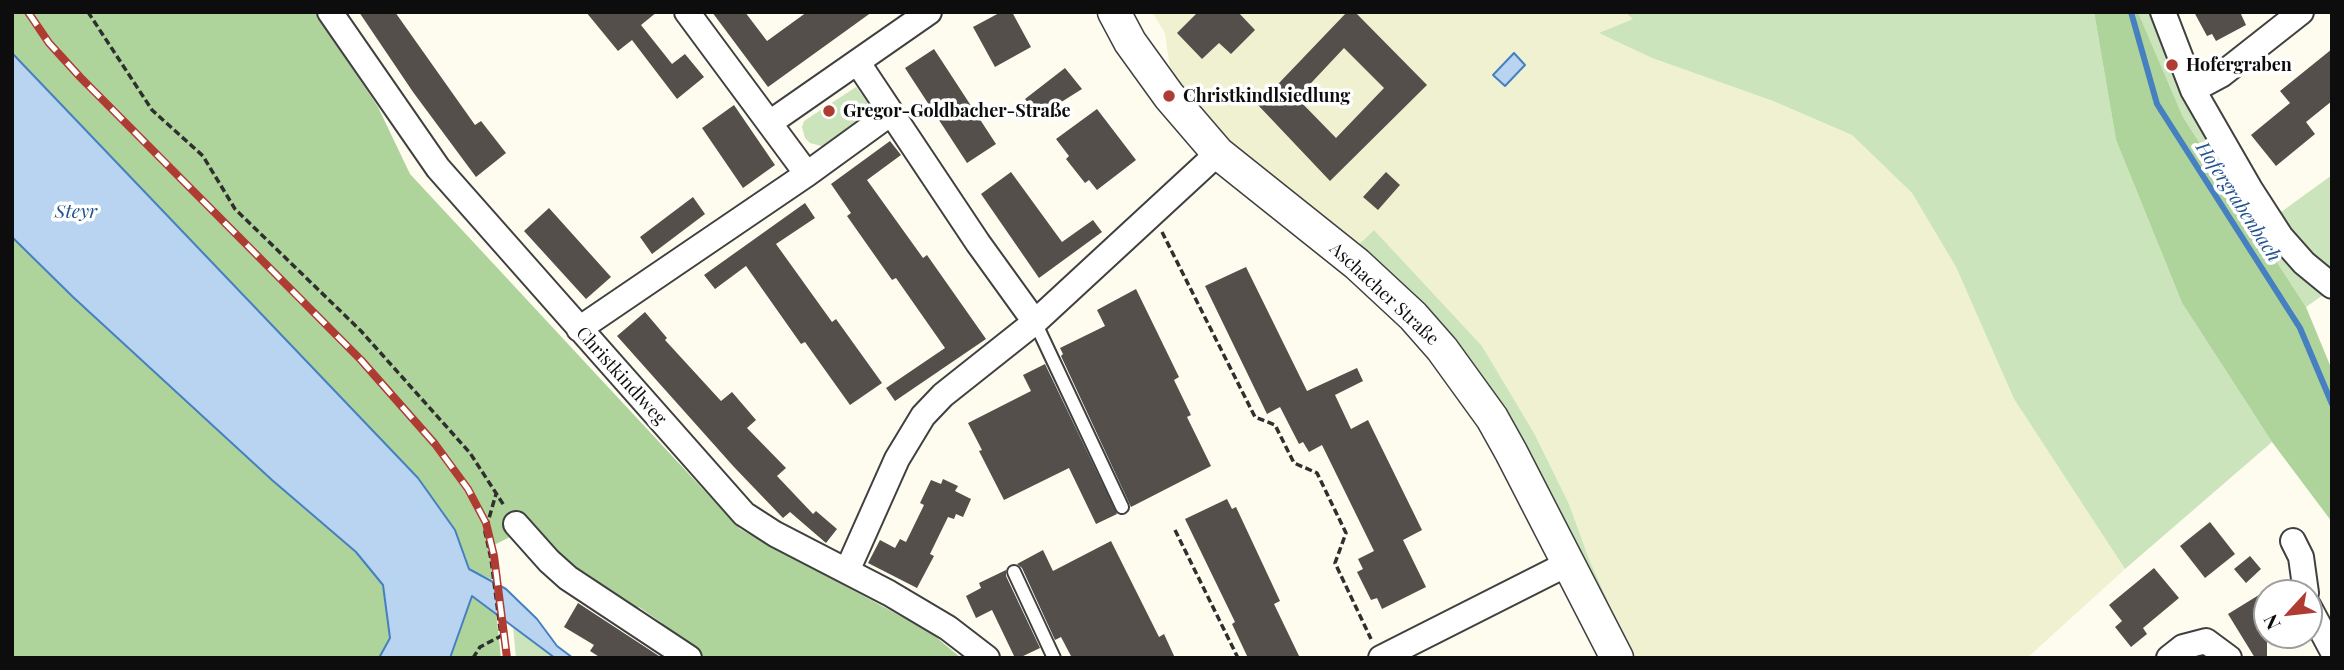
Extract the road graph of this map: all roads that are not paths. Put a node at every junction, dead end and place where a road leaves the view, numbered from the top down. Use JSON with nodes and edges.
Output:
{"nodes":[{"id":1,"x":330,"y":12,"type":"edge"},
{"id":2,"x":687,"y":12,"type":"edge"},
{"id":3,"x":929,"y":12,"type":"edge"},
{"id":4,"x":1114,"y":12,"type":"edge"},
{"id":5,"x":2163,"y":12,"type":"edge"},
{"id":6,"x":2301,"y":12,"type":"edge"},
{"id":7,"x":858,"y":63,"type":"junction"},
{"id":8,"x":2193,"y":90,"type":"junction"},
{"id":9,"x":891,"y":113,"type":"junction"},
{"id":10,"x":771,"y":122,"type":"junction"},
{"id":11,"x":1218,"y":153,"type":"junction"},
{"id":12,"x":807,"y":174,"type":"junction"},
{"id":13,"x":2332,"y":286,"type":"edge"},
{"id":14,"x":1035,"y":322,"type":"junction"},
{"id":15,"x":579,"y":329,"type":"junction"},
{"id":16,"x":1122,"y":507,"type":"dead end"},
{"id":17,"x":516,"y":524,"type":"road end"},
{"id":18,"x":2293,"y":541,"type":"dead end"},
{"id":19,"x":1569,"y":563,"type":"junction"},
{"id":20,"x":847,"y":571,"type":"junction"},
{"id":21,"x":1014,"y":572,"type":"dead end"},
{"id":22,"x":2304,"y":579,"type":"edge"},
{"id":23,"x":2323,"y":633,"type":"edge"},
{"id":24,"x":1376,"y":649,"type":"edge"},
{"id":25,"x":2332,"y":650,"type":"edge"},
{"id":26,"x":689,"y":658,"type":"edge"},
{"id":27,"x":987,"y":658,"type":"edge"},
{"id":28,"x":1054,"y":658,"type":"edge"},
{"id":29,"x":1616,"y":658,"type":"edge"},
{"id":30,"x":2169,"y":658,"type":"edge"},
{"id":31,"x":2229,"y":658,"type":"edge"}],
"edges":[{"from":1,"to":15,"type":"street","name":"Christkindlweg"},
{"from":2,"to":10,"type":"street"},
{"from":3,"to":7,"type":"street"},
{"from":4,"to":11,"type":"street","name":"Aschacher Straße"},
{"from":5,"to":8,"type":"street"},
{"from":6,"to":8,"type":"street"},
{"from":7,"to":9,"type":"street"},
{"from":7,"to":10,"type":"street"},
{"from":8,"to":13,"type":"street"},
{"from":9,"to":12,"type":"street"},
{"from":9,"to":14,"type":"street"},
{"from":10,"to":12,"type":"street"},
{"from":11,"to":14,"type":"street"},
{"from":11,"to":19,"type":"street","name":"Aschacher Straße"},
{"from":12,"to":15,"type":"street"},
{"from":14,"to":16,"type":"lane"},
{"from":14,"to":20,"type":"street"},
{"from":15,"to":20,"type":"street","name":"Christkindlweg"},
{"from":17,"to":26,"type":"street"},
{"from":18,"to":22,"type":"street"},
{"from":19,"to":24,"type":"street"},
{"from":19,"to":29,"type":"street","name":"Aschacher Straße"},
{"from":20,"to":27,"type":"street","name":"Christkindlweg"},
{"from":21,"to":28,"type":"lane"},
{"from":23,"to":25,"type":"street"},
{"from":30,"to":31,"type":"street"}]}
